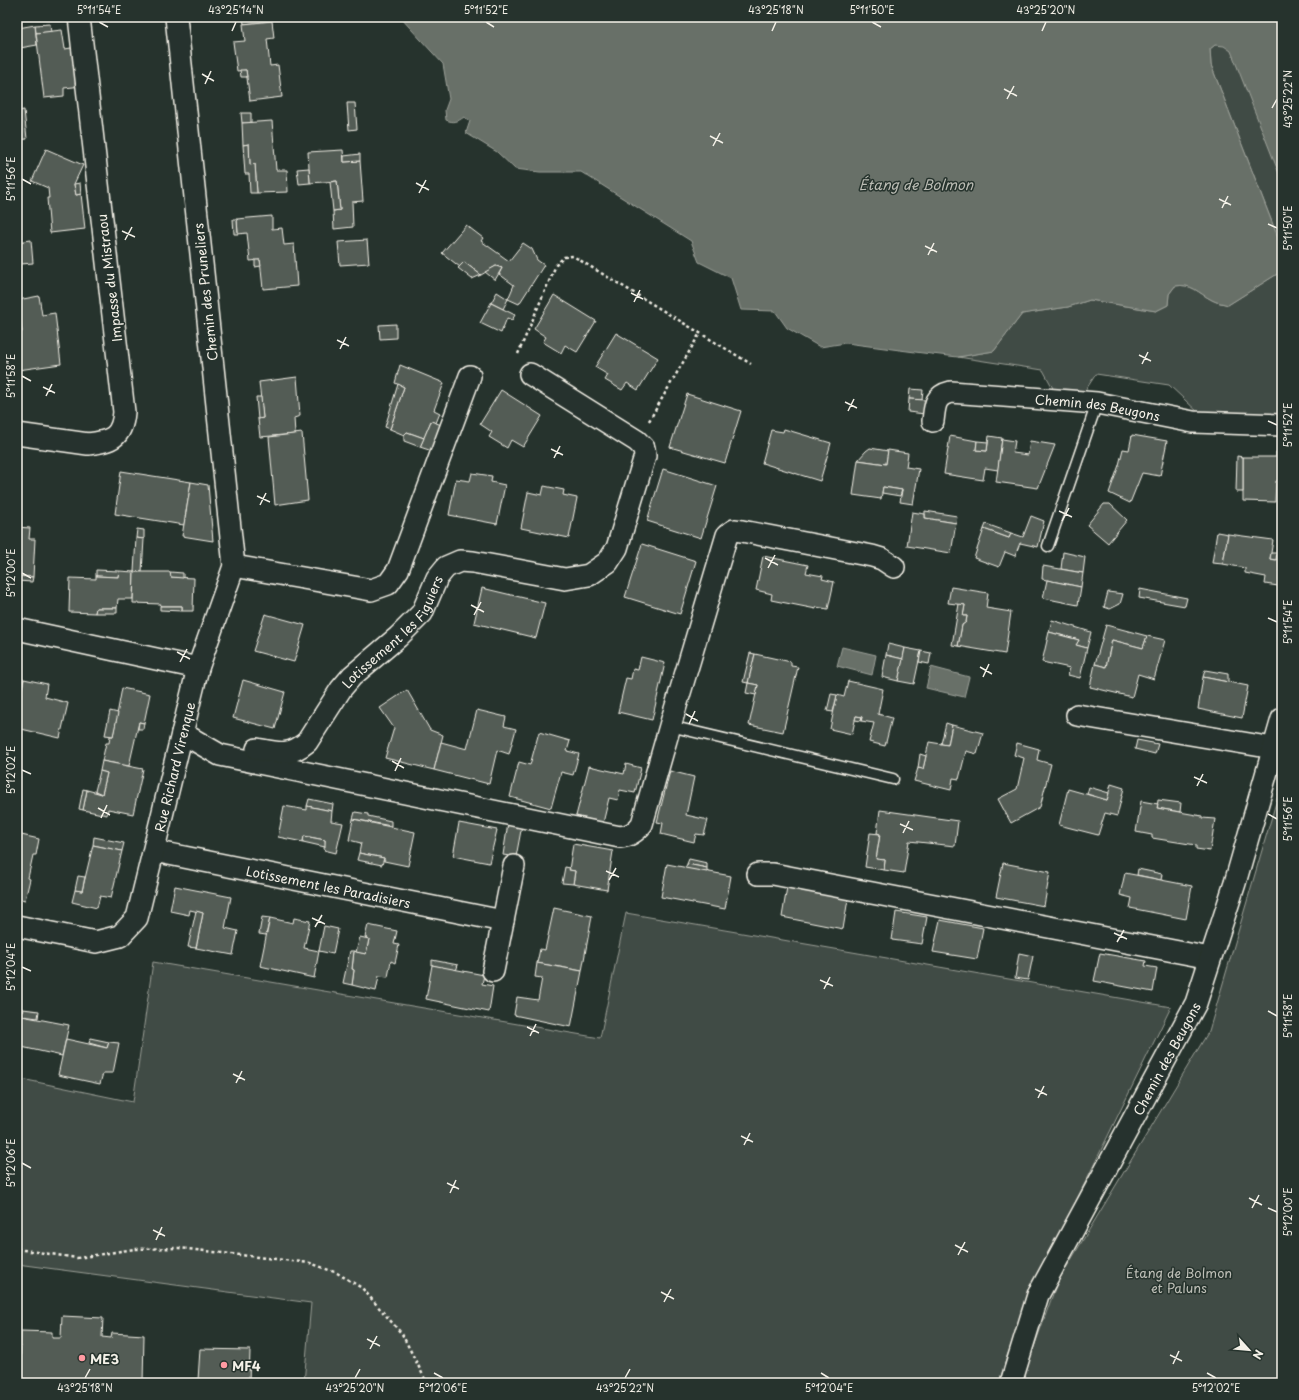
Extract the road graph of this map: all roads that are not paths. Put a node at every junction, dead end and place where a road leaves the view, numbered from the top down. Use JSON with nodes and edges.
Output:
{"nodes":[{"id":1,"x":79,"y":17,"type":"edge"},
{"id":2,"x":176,"y":17,"type":"edge"},
{"id":3,"x":530,"y":374,"type":"road end"},
{"id":4,"x":470,"y":376,"type":"dead end"},
{"id":5,"x":1097,"y":403,"type":"junction"},
{"id":6,"x":933,"y":421,"type":"dead end"},
{"id":7,"x":1282,"y":424,"type":"edge"},
{"id":8,"x":17,"y":434,"type":"edge"},
{"id":9,"x":1048,"y":546,"type":"dead end"},
{"id":10,"x":234,"y":566,"type":"junction"},
{"id":11,"x":894,"y":567,"type":"dead end"},
{"id":12,"x":17,"y":629,"type":"edge"},
{"id":13,"x":198,"y":668,"type":"junction"},
{"id":14,"x":1077,"y":715,"type":"dead end"},
{"id":15,"x":1282,"y":718,"type":"edge"},
{"id":16,"x":670,"y":726,"type":"junction"},
{"id":17,"x":182,"y":733,"type":"junction"},
{"id":18,"x":1273,"y":748,"type":"junction"},
{"id":19,"x":893,"y":779,"type":"dead end"},
{"id":20,"x":154,"y":850,"type":"junction"},
{"id":21,"x":514,"y":866,"type":"dead end"},
{"id":22,"x":758,"y":874,"type":"dead end"},
{"id":23,"x":503,"y":922,"type":"junction"},
{"id":24,"x":17,"y":926,"type":"edge"},
{"id":25,"x":1210,"y":958,"type":"junction"},
{"id":26,"x":493,"y":971,"type":"dead end"},
{"id":27,"x":1011,"y":1383,"type":"edge"}],
"edges":[{"from":1,"to":8,"type":"street","name":"Impasse du Mistraou"},
{"from":2,"to":10,"type":"street","name":"Chemin des Pruneliers"},
{"from":3,"to":17,"type":"street","name":"Lotissement les Figuiers"},
{"from":4,"to":10,"type":"street"},
{"from":5,"to":6,"type":"street","name":"Chemin des Beugons"},
{"from":5,"to":7,"type":"street","name":"Chemin des Beugons"},
{"from":5,"to":9,"type":"lane"},
{"from":10,"to":13,"type":"street","name":"Chemin des Pruneliers"},
{"from":11,"to":16,"type":"street"},
{"from":12,"to":13,"type":"street"},
{"from":13,"to":17,"type":"street","name":"Rue Richard Virenque"},
{"from":14,"to":18,"type":"street"},
{"from":15,"to":18,"type":"street","name":"Chemin des Beugons"},
{"from":16,"to":17,"type":"street"},
{"from":16,"to":19,"type":"lane"},
{"from":17,"to":20,"type":"street","name":"Rue Richard Virenque"},
{"from":18,"to":25,"type":"street","name":"Chemin des Beugons"},
{"from":20,"to":23,"type":"street","name":"Lotissement les Paradisiers"},
{"from":20,"to":24,"type":"street","name":"Rue Richard Virenque"},
{"from":21,"to":23,"type":"street"},
{"from":22,"to":25,"type":"street"},
{"from":23,"to":26,"type":"street"},
{"from":25,"to":27,"type":"street","name":"Chemin des Beugons"}]}
